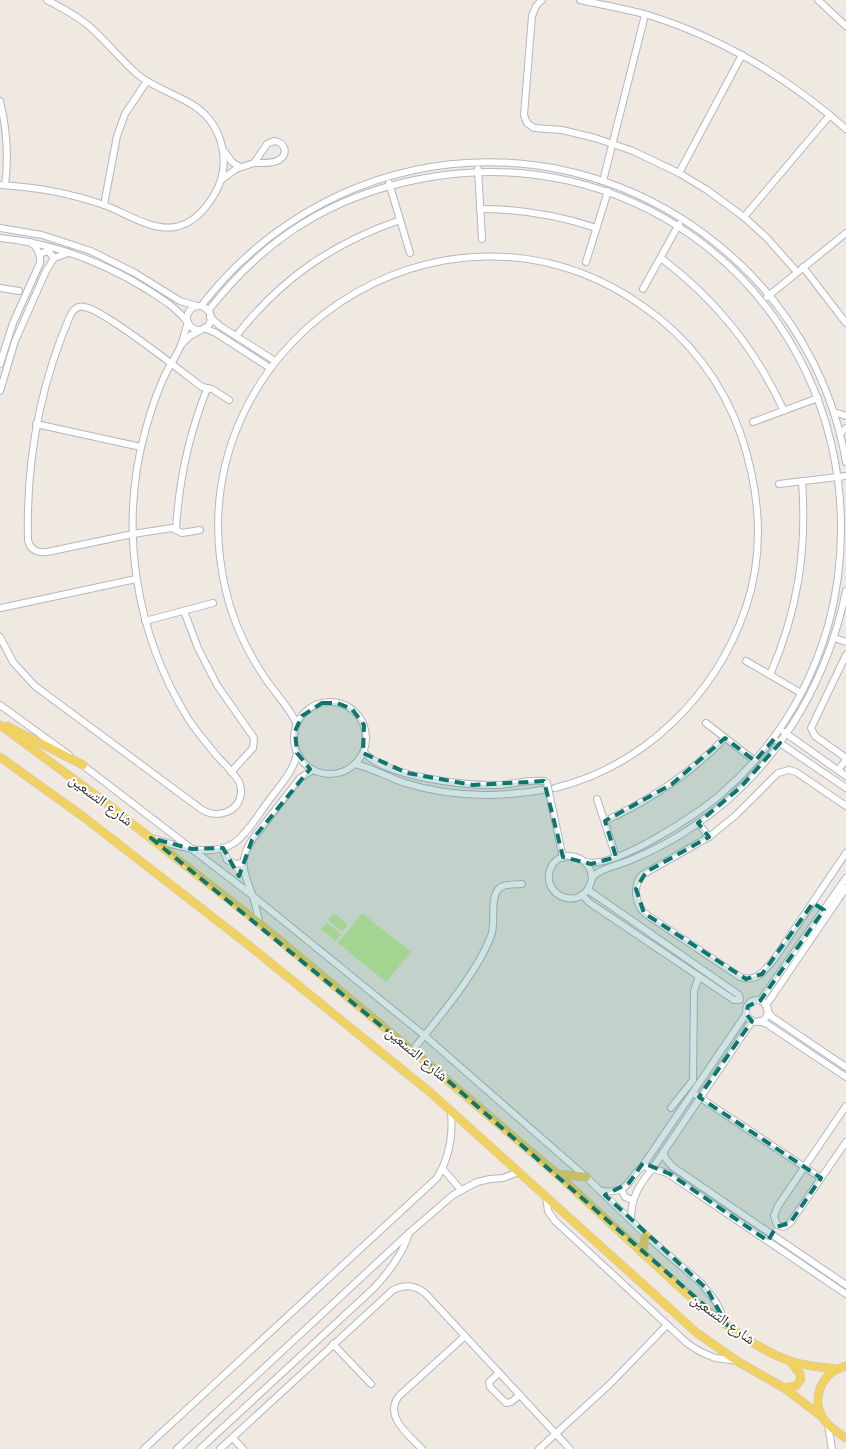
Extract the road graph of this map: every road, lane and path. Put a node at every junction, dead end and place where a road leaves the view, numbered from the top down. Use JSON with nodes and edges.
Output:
{"nodes":[{"id":1,"x":47,"y":0,"type":"edge"},
{"id":2,"x":542,"y":0,"type":"edge"},
{"id":3,"x":580,"y":0,"type":"edge"},
{"id":4,"x":818,"y":0,"type":"edge"},
{"id":5,"x":646,"y":14,"type":"junction"},
{"id":6,"x":846,"y":26,"type":"edge"},
{"id":7,"x":742,"y":55,"type":"junction"},
{"id":8,"x":147,"y":81,"type":"junction"},
{"id":9,"x":0,"y":101,"type":"edge"},
{"id":10,"x":830,"y":115,"type":"junction"},
{"id":11,"x":846,"y":128,"type":"edge"},
{"id":12,"x":614,"y":144,"type":"junction"},
{"id":13,"x":223,"y":149,"type":"junction"},
{"id":14,"x":254,"y":163,"type":"junction"},
{"id":15,"x":478,"y":163,"type":"junction"},
{"id":16,"x":240,"y":167,"type":"junction"},
{"id":17,"x":478,"y":172,"type":"junction"},
{"id":18,"x":679,"y":173,"type":"junction"},
{"id":19,"x":388,"y":176,"type":"junction"},
{"id":20,"x":221,"y":180,"type":"junction"},
{"id":21,"x":603,"y":181,"type":"junction"},
{"id":22,"x":3,"y":185,"type":"edge"},
{"id":23,"x":390,"y":185,"type":"junction"},
{"id":24,"x":608,"y":191,"type":"junction"},
{"id":25,"x":104,"y":205,"type":"junction"},
{"id":26,"x":480,"y":209,"type":"junction"},
{"id":27,"x":744,"y":217,"type":"junction"},
{"id":28,"x":682,"y":219,"type":"junction"},
{"id":29,"x":400,"y":220,"type":"junction"},
{"id":30,"x":678,"y":227,"type":"junction"},
{"id":31,"x":0,"y":228,"type":"edge"},
{"id":32,"x":596,"y":228,"type":"junction"},
{"id":33,"x":846,"y":233,"type":"edge"},
{"id":34,"x":0,"y":238,"type":"edge"},
{"id":35,"x":482,"y":239,"type":"dead end"},
{"id":36,"x":29,"y":242,"type":"junction"},
{"id":37,"x":72,"y":253,"type":"junction"},
{"id":38,"x":410,"y":253,"type":"dead end"},
{"id":39,"x":40,"y":254,"type":"junction"},
{"id":40,"x":54,"y":258,"type":"junction"},
{"id":41,"x":661,"y":258,"type":"junction"},
{"id":42,"x":586,"y":262,"type":"dead end"},
{"id":43,"x":800,"y":269,"type":"junction"},
{"id":44,"x":0,"y":288,"type":"edge"},
{"id":45,"x":643,"y":289,"type":"dead end"},
{"id":46,"x":20,"y":291,"type":"dead end"},
{"id":47,"x":770,"y":296,"type":"junction"},
{"id":48,"x":763,"y":302,"type":"junction"},
{"id":49,"x":199,"y":306,"type":"junction"},
{"id":50,"x":209,"y":314,"type":"junction"},
{"id":51,"x":188,"y":322,"type":"junction"},
{"id":52,"x":846,"y":323,"type":"edge"},
{"id":53,"x":203,"y":329,"type":"junction"},
{"id":54,"x":236,"y":336,"type":"junction"},
{"id":55,"x":181,"y":346,"type":"junction"},
{"id":56,"x":275,"y":361,"type":"junction"},
{"id":57,"x":171,"y":363,"type":"junction"},
{"id":58,"x":0,"y":364,"type":"edge"},
{"id":59,"x":270,"y":368,"type":"junction"},
{"id":60,"x":2,"y":371,"type":"edge"},
{"id":61,"x":207,"y":389,"type":"junction"},
{"id":62,"x":0,"y":391,"type":"edge"},
{"id":63,"x":818,"y":398,"type":"junction"},
{"id":64,"x":229,"y":400,"type":"dead end"},
{"id":65,"x":784,"y":411,"type":"junction"},
{"id":66,"x":834,"y":412,"type":"junction"},
{"id":67,"x":846,"y":416,"type":"edge"},
{"id":68,"x":753,"y":422,"type":"dead end"},
{"id":69,"x":36,"y":424,"type":"junction"},
{"id":70,"x":846,"y":428,"type":"edge"},
{"id":71,"x":840,"y":434,"type":"junction"},
{"id":72,"x":141,"y":447,"type":"junction"},
{"id":73,"x":846,"y":462,"type":"edge"},
{"id":74,"x":846,"y":476,"type":"edge"},
{"id":75,"x":837,"y":477,"type":"junction"},
{"id":76,"x":802,"y":481,"type":"junction"},
{"id":77,"x":779,"y":484,"type":"dead end"},
{"id":78,"x":176,"y":529,"type":"junction"},
{"id":79,"x":200,"y":530,"type":"dead end"},
{"id":80,"x":133,"y":534,"type":"junction"},
{"id":81,"x":136,"y":579,"type":"junction"},
{"id":82,"x":846,"y":591,"type":"edge"},
{"id":83,"x":213,"y":603,"type":"dead end"},
{"id":84,"x":1,"y":606,"type":"edge"},
{"id":85,"x":184,"y":610,"type":"junction"},
{"id":86,"x":0,"y":616,"type":"edge"},
{"id":87,"x":145,"y":621,"type":"junction"},
{"id":88,"x":0,"y":637,"type":"edge"},
{"id":89,"x":834,"y":638,"type":"junction"},
{"id":90,"x":846,"y":642,"type":"edge"},
{"id":91,"x":846,"y":655,"type":"edge"},
{"id":92,"x":746,"y":661,"type":"dead end"},
{"id":93,"x":770,"y":675,"type":"junction"},
{"id":94,"x":801,"y":693,"type":"junction"},
{"id":95,"x":280,"y":697,"type":"junction"},
{"id":96,"x":0,"y":705,"type":"edge"},
{"id":97,"x":302,"y":716,"type":"junction"},
{"id":98,"x":706,"y":723,"type":"dead end"},
{"id":99,"x":0,"y":724,"type":"edge"},
{"id":100,"x":297,"y":724,"type":"junction"},
{"id":101,"x":780,"y":730,"type":"junction"},
{"id":102,"x":787,"y":734,"type":"junction"},
{"id":103,"x":725,"y":738,"type":"junction"},
{"id":104,"x":774,"y":739,"type":"junction"},
{"id":105,"x":780,"y":744,"type":"junction"},
{"id":106,"x":364,"y":752,"type":"junction"},
{"id":107,"x":297,"y":753,"type":"junction"},
{"id":108,"x":0,"y":757,"type":"edge"},
{"id":109,"x":846,"y":759,"type":"edge"},
{"id":110,"x":754,"y":761,"type":"junction"},
{"id":111,"x":355,"y":764,"type":"junction"},
{"id":112,"x":83,"y":765,"type":"junction"},
{"id":113,"x":313,"y":770,"type":"junction"},
{"id":114,"x":838,"y":770,"type":"junction"},
{"id":115,"x":232,"y":772,"type":"junction"},
{"id":116,"x":846,"y":776,"type":"edge"},
{"id":117,"x":846,"y":788,"type":"edge"},
{"id":118,"x":551,"y":789,"type":"junction"},
{"id":119,"x":598,"y":799,"type":"dead end"},
{"id":120,"x":846,"y":806,"type":"edge"},
{"id":121,"x":605,"y":821,"type":"junction"},
{"id":122,"x":698,"y":823,"type":"junction"},
{"id":123,"x":252,"y":824,"type":"junction"},
{"id":124,"x":259,"y":830,"type":"junction"},
{"id":125,"x":709,"y":837,"type":"junction"},
{"id":126,"x":151,"y":838,"type":"junction"},
{"id":127,"x":235,"y":842,"type":"junction"},
{"id":128,"x":223,"y":848,"type":"junction"},
{"id":129,"x":192,"y":849,"type":"junction"},
{"id":130,"x":245,"y":851,"type":"junction"},
{"id":131,"x":846,"y":853,"type":"edge"},
{"id":132,"x":616,"y":857,"type":"junction"},
{"id":133,"x":563,"y":858,"type":"junction"},
{"id":134,"x":585,"y":862,"type":"junction"},
{"id":135,"x":243,"y":864,"type":"junction"},
{"id":136,"x":592,"y":878,"type":"junction"},
{"id":137,"x":846,"y":878,"type":"edge"},
{"id":138,"x":522,"y":884,"type":"dead end"},
{"id":139,"x":846,"y":888,"type":"edge"},
{"id":140,"x":588,"y":890,"type":"junction"},
{"id":141,"x":582,"y":895,"type":"junction"},
{"id":142,"x":253,"y":896,"type":"junction"},
{"id":143,"x":813,"y":903,"type":"junction"},
{"id":144,"x":824,"y":910,"type":"junction"},
{"id":145,"x":260,"y":924,"type":"junction"},
{"id":146,"x":699,"y":976,"type":"junction"},
{"id":147,"x":764,"y":1005,"type":"junction"},
{"id":148,"x":746,"y":1014,"type":"junction"},
{"id":149,"x":756,"y":1021,"type":"junction"},
{"id":150,"x":424,"y":1036,"type":"junction"},
{"id":151,"x":412,"y":1051,"type":"junction"},
{"id":152,"x":846,"y":1067,"type":"edge"},
{"id":153,"x":846,"y":1077,"type":"edge"},
{"id":154,"x":696,"y":1095,"type":"junction"},
{"id":155,"x":846,"y":1106,"type":"edge"},
{"id":156,"x":670,"y":1108,"type":"dead end"},
{"id":157,"x":451,"y":1113,"type":"junction"},
{"id":158,"x":846,"y":1142,"type":"edge"},
{"id":159,"x":663,"y":1152,"type":"junction"},
{"id":160,"x":642,"y":1167,"type":"junction"},
{"id":161,"x":805,"y":1167,"type":"junction"},
{"id":162,"x":443,"y":1169,"type":"junction"},
{"id":163,"x":652,"y":1169,"type":"junction"},
{"id":164,"x":519,"y":1172,"type":"junction"},
{"id":165,"x":557,"y":1174,"type":"junction"},
{"id":166,"x":586,"y":1177,"type":"junction"},
{"id":167,"x":821,"y":1178,"type":"junction"},
{"id":168,"x":621,"y":1189,"type":"junction"},
{"id":169,"x":461,"y":1190,"type":"junction"},
{"id":170,"x":601,"y":1191,"type":"junction"},
{"id":171,"x":546,"y":1197,"type":"junction"},
{"id":172,"x":632,"y":1200,"type":"junction"},
{"id":173,"x":631,"y":1219,"type":"junction"},
{"id":174,"x":777,"y":1225,"type":"junction"},
{"id":175,"x":409,"y":1233,"type":"junction"},
{"id":176,"x":772,"y":1234,"type":"junction"},
{"id":177,"x":646,"y":1235,"type":"junction"},
{"id":178,"x":768,"y":1241,"type":"junction"},
{"id":179,"x":642,"y":1253,"type":"junction"},
{"id":180,"x":846,"y":1285,"type":"edge"},
{"id":181,"x":846,"y":1294,"type":"edge"},
{"id":182,"x":667,"y":1324,"type":"junction"},
{"id":183,"x":727,"y":1325,"type":"junction"},
{"id":184,"x":465,"y":1336,"type":"junction"},
{"id":185,"x":333,"y":1344,"type":"junction"},
{"id":186,"x":737,"y":1360,"type":"junction"},
{"id":187,"x":790,"y":1361,"type":"junction"},
{"id":188,"x":846,"y":1366,"type":"edge"},
{"id":189,"x":836,"y":1370,"type":"junction"},
{"id":190,"x":499,"y":1373,"type":"junction"},
{"id":191,"x":371,"y":1384,"type":"dead end"},
{"id":192,"x":784,"y":1388,"type":"junction"},
{"id":193,"x":520,"y":1395,"type":"junction"},
{"id":194,"x":821,"y":1416,"type":"junction"},
{"id":195,"x":828,"y":1425,"type":"junction"},
{"id":196,"x":556,"y":1434,"type":"junction"},
{"id":197,"x":233,"y":1438,"type":"junction"},
{"id":198,"x":846,"y":1438,"type":"edge"},
{"id":199,"x":144,"y":1449,"type":"edge"},
{"id":200,"x":177,"y":1449,"type":"edge"},
{"id":201,"x":200,"y":1449,"type":"edge"},
{"id":202,"x":220,"y":1449,"type":"edge"},
{"id":203,"x":243,"y":1449,"type":"edge"},
{"id":204,"x":422,"y":1449,"type":"edge"},
{"id":205,"x":539,"y":1449,"type":"edge"},
{"id":206,"x":570,"y":1449,"type":"edge"},
{"id":207,"x":832,"y":1449,"type":"edge"}],
"edges":[{"from":1,"to":8,"type":"street"},
{"from":2,"to":12,"type":"street"},
{"from":3,"to":5,"type":"street"},
{"from":4,"to":6,"type":"street"},
{"from":5,"to":7,"type":"street"},
{"from":5,"to":12,"type":"street"},
{"from":7,"to":10,"type":"street"},
{"from":7,"to":18,"type":"street"},
{"from":8,"to":13,"type":"street"},
{"from":8,"to":25,"type":"street"},
{"from":9,"to":22,"type":"street"},
{"from":10,"to":11,"type":"street"},
{"from":10,"to":27,"type":"street"},
{"from":12,"to":18,"type":"street"},
{"from":12,"to":21,"type":"street"},
{"from":13,"to":16,"type":"street"},
{"from":13,"to":20,"type":"street"},
{"from":14,"to":14,"type":"street"},
{"from":14,"to":16,"type":"street"},
{"from":15,"to":17,"type":"street"},
{"from":15,"to":19,"type":"street"},
{"from":15,"to":21,"type":"street"},
{"from":16,"to":20,"type":"street"},
{"from":17,"to":23,"type":"street"},
{"from":17,"to":24,"type":"street"},
{"from":17,"to":26,"type":"street"},
{"from":18,"to":27,"type":"street"},
{"from":19,"to":23,"type":"street"},
{"from":19,"to":49,"type":"street"},
{"from":20,"to":25,"type":"street"},
{"from":21,"to":28,"type":"street"},
{"from":22,"to":25,"type":"street"},
{"from":23,"to":29,"type":"street"},
{"from":23,"to":50,"type":"street"},
{"from":24,"to":30,"type":"street"},
{"from":24,"to":32,"type":"street"},
{"from":26,"to":32,"type":"street"},
{"from":26,"to":35,"type":"street"},
{"from":27,"to":43,"type":"street"},
{"from":28,"to":30,"type":"street"},
{"from":28,"to":47,"type":"street"},
{"from":29,"to":38,"type":"street"},
{"from":29,"to":54,"type":"street"},
{"from":30,"to":41,"type":"street"},
{"from":30,"to":48,"type":"street"},
{"from":31,"to":49,"type":"street"},
{"from":32,"to":42,"type":"street"},
{"from":33,"to":43,"type":"street"},
{"from":34,"to":36,"type":"street"},
{"from":36,"to":37,"type":"street"},
{"from":36,"to":39,"type":"street"},
{"from":37,"to":40,"type":"street"},
{"from":37,"to":51,"type":"street"},
{"from":39,"to":40,"type":"street"},
{"from":39,"to":58,"type":"street"},
{"from":40,"to":60,"type":"street"},
{"from":41,"to":45,"type":"street"},
{"from":41,"to":65,"type":"street"},
{"from":43,"to":47,"type":"street"},
{"from":43,"to":52,"type":"street"},
{"from":44,"to":46,"type":"street"},
{"from":47,"to":48,"type":"street"},
{"from":47,"to":66,"type":"street"},
{"from":48,"to":63,"type":"street"},
{"from":49,"to":50,"type":"street"},
{"from":49,"to":51,"type":"street"},
{"from":50,"to":53,"type":"street"},
{"from":50,"to":54,"type":"street"},
{"from":51,"to":53,"type":"street"},
{"from":51,"to":55,"type":"street"},
{"from":53,"to":55,"type":"street"},
{"from":53,"to":59,"type":"street"},
{"from":54,"to":56,"type":"street"},
{"from":55,"to":57,"type":"street"},
{"from":56,"to":59,"type":"street"},
{"from":56,"to":118,"type":"street"},
{"from":57,"to":61,"type":"street"},
{"from":57,"to":69,"type":"street"},
{"from":57,"to":72,"type":"street"},
{"from":59,"to":95,"type":"street"},
{"from":60,"to":62,"type":"street"},
{"from":61,"to":64,"type":"street"},
{"from":61,"to":78,"type":"street"},
{"from":63,"to":65,"type":"street"},
{"from":63,"to":75,"type":"street"},
{"from":65,"to":68,"type":"street"},
{"from":66,"to":67,"type":"street"},
{"from":66,"to":71,"type":"street"},
{"from":69,"to":72,"type":"street"},
{"from":69,"to":80,"type":"street"},
{"from":70,"to":71,"type":"street"},
{"from":71,"to":73,"type":"street"},
{"from":72,"to":80,"type":"street"},
{"from":74,"to":75,"type":"street"},
{"from":75,"to":76,"type":"street"},
{"from":75,"to":94,"type":"street"},
{"from":76,"to":77,"type":"street"},
{"from":76,"to":93,"type":"street"},
{"from":78,"to":79,"type":"street"},
{"from":78,"to":80,"type":"street"},
{"from":80,"to":81,"type":"street"},
{"from":81,"to":84,"type":"street"},
{"from":81,"to":87,"type":"street"},
{"from":82,"to":89,"type":"street"},
{"from":83,"to":85,"type":"street"},
{"from":84,"to":86,"type":"street"},
{"from":85,"to":87,"type":"street"},
{"from":85,"to":115,"type":"street"},
{"from":87,"to":115,"type":"street"},
{"from":88,"to":115,"type":"street"},
{"from":89,"to":90,"type":"street"},
{"from":89,"to":102,"type":"street"},
{"from":91,"to":109,"type":"street"},
{"from":92,"to":93,"type":"street"},
{"from":93,"to":94,"type":"street"},
{"from":94,"to":101,"type":"street"},
{"from":95,"to":97,"type":"street"},
{"from":95,"to":100,"type":"street"},
{"from":96,"to":112,"type":"street"},
{"from":97,"to":100,"type":"street"},
{"from":97,"to":106,"type":"street"},
{"from":98,"to":103,"type":"street"},
{"from":99,"to":112,"type":"main road"},
{"from":99,"to":126,"type":"main road","name":"شارع التسعين"},
{"from":100,"to":107,"type":"street"},
{"from":101,"to":102,"type":"street"},
{"from":101,"to":104,"type":"street"},
{"from":102,"to":105,"type":"street"},
{"from":102,"to":114,"type":"street"},
{"from":103,"to":110,"type":"street"},
{"from":103,"to":121,"type":"street"},
{"from":104,"to":105,"type":"street"},
{"from":104,"to":110,"type":"street"},
{"from":105,"to":117,"type":"street"},
{"from":105,"to":122,"type":"street"},
{"from":106,"to":111,"type":"street"},
{"from":106,"to":118,"type":"street"},
{"from":107,"to":113,"type":"street"},
{"from":107,"to":123,"type":"street"},
{"from":108,"to":157,"type":"main road","name":"شارع التسعين"},
{"from":109,"to":114,"type":"street"},
{"from":110,"to":132,"type":"street"},
{"from":111,"to":113,"type":"street"},
{"from":111,"to":118,"type":"street"},
{"from":112,"to":129,"type":"street"},
{"from":113,"to":124,"type":"street"},
{"from":114,"to":116,"type":"street"},
{"from":118,"to":133,"type":"street"},
{"from":119,"to":121,"type":"street"},
{"from":120,"to":125,"type":"street"},
{"from":121,"to":132,"type":"street"},
{"from":122,"to":125,"type":"street"},
{"from":122,"to":136,"type":"street"},
{"from":123,"to":124,"type":"street"},
{"from":123,"to":127,"type":"street"},
{"from":124,"to":130,"type":"street"},
{"from":125,"to":143,"type":"street"},
{"from":126,"to":129,"type":"street"},
{"from":126,"to":145,"type":"main road","name":"شارع التسعين"},
{"from":127,"to":128,"type":"street"},
{"from":127,"to":130,"type":"street"},
{"from":128,"to":129,"type":"street"},
{"from":128,"to":135,"type":"street"},
{"from":129,"to":142,"type":"street"},
{"from":130,"to":135,"type":"street"},
{"from":131,"to":143,"type":"street"},
{"from":132,"to":134,"type":"street"},
{"from":133,"to":134,"type":"street"},
{"from":133,"to":141,"type":"street"},
{"from":134,"to":136,"type":"street"},
{"from":135,"to":142,"type":"street"},
{"from":136,"to":140,"type":"street"},
{"from":137,"to":144,"type":"street"},
{"from":138,"to":150,"type":"street"},
{"from":139,"to":147,"type":"street"},
{"from":140,"to":141,"type":"street"},
{"from":140,"to":146,"type":"street"},
{"from":141,"to":146,"type":"street"},
{"from":142,"to":145,"type":"street"},
{"from":142,"to":150,"type":"street"},
{"from":143,"to":144,"type":"street"},
{"from":144,"to":147,"type":"street"},
{"from":145,"to":151,"type":"main road","name":"شارع التسعين"},
{"from":146,"to":156,"type":"street"},
{"from":147,"to":148,"type":"street"},
{"from":147,"to":149,"type":"street"},
{"from":147,"to":152,"type":"street"},
{"from":148,"to":149,"type":"street"},
{"from":148,"to":154,"type":"street"},
{"from":149,"to":153,"type":"street"},
{"from":149,"to":154,"type":"street"},
{"from":150,"to":151,"type":"street"},
{"from":150,"to":166,"type":"street"},
{"from":151,"to":165,"type":"main road","name":"شارع التسعين"},
{"from":154,"to":159,"type":"street"},
{"from":154,"to":160,"type":"street"},
{"from":154,"to":161,"type":"street"},
{"from":155,"to":161,"type":"street"},
{"from":157,"to":162,"type":"street"},
{"from":157,"to":164,"type":"main road","name":"شارع التسعين"},
{"from":158,"to":167,"type":"street"},
{"from":159,"to":163,"type":"street"},
{"from":159,"to":176,"type":"street"},
{"from":160,"to":163,"type":"street"},
{"from":160,"to":168,"type":"street"},
{"from":161,"to":167,"type":"street"},
{"from":161,"to":174,"type":"street"},
{"from":162,"to":169,"type":"street"},
{"from":162,"to":199,"type":"street"},
{"from":163,"to":172,"type":"street"},
{"from":163,"to":178,"type":"street"},
{"from":164,"to":169,"type":"street"},
{"from":164,"to":171,"type":"main road","name":"شارع التسعين"},
{"from":165,"to":166,"type":"main road"},
{"from":165,"to":179,"type":"main road","name":"شارع التسعين"},
{"from":166,"to":170,"type":"street"},
{"from":167,"to":174,"type":"street"},
{"from":168,"to":170,"type":"street"},
{"from":168,"to":172,"type":"street"},
{"from":169,"to":175,"type":"street"},
{"from":170,"to":173,"type":"street"},
{"from":171,"to":182,"type":"street"},
{"from":171,"to":186,"type":"main road","name":"شارع التسعين"},
{"from":172,"to":173,"type":"street"},
{"from":173,"to":177,"type":"street"},
{"from":174,"to":176,"type":"street"},
{"from":175,"to":200,"type":"street"},
{"from":175,"to":201,"type":"street"},
{"from":176,"to":178,"type":"street"},
{"from":176,"to":180,"type":"street"},
{"from":177,"to":179,"type":"main road"},
{"from":177,"to":183,"type":"street"},
{"from":178,"to":181,"type":"street"},
{"from":179,"to":183,"type":"main road","name":"شارع التسعين"},
{"from":182,"to":186,"type":"street"},
{"from":182,"to":196,"type":"street"},
{"from":183,"to":187,"type":"main road","name":"شارع التسعين"},
{"from":184,"to":185,"type":"street"},
{"from":184,"to":190,"type":"street"},
{"from":184,"to":204,"type":"street"},
{"from":185,"to":191,"type":"street"},
{"from":185,"to":197,"type":"street"},
{"from":186,"to":192,"type":"main road","name":"شارع التسعين"},
{"from":187,"to":189,"type":"main road","name":"شارع التسعين"},
{"from":187,"to":192,"type":"main road"},
{"from":188,"to":189,"type":"main road"},
{"from":189,"to":194,"type":"main road"},
{"from":190,"to":193,"type":"street"},
{"from":190,"to":193,"type":"street"},
{"from":192,"to":194,"type":"main road","name":"شارع التسعين"},
{"from":193,"to":196,"type":"street"},
{"from":194,"to":195,"type":"main road","name":"شارع التسعين"},
{"from":195,"to":198,"type":"main road","name":"شارع التسعين"},
{"from":195,"to":207,"type":"street"},
{"from":196,"to":205,"type":"street"},
{"from":196,"to":206,"type":"street"},
{"from":197,"to":202,"type":"street"},
{"from":197,"to":203,"type":"street"}]}
